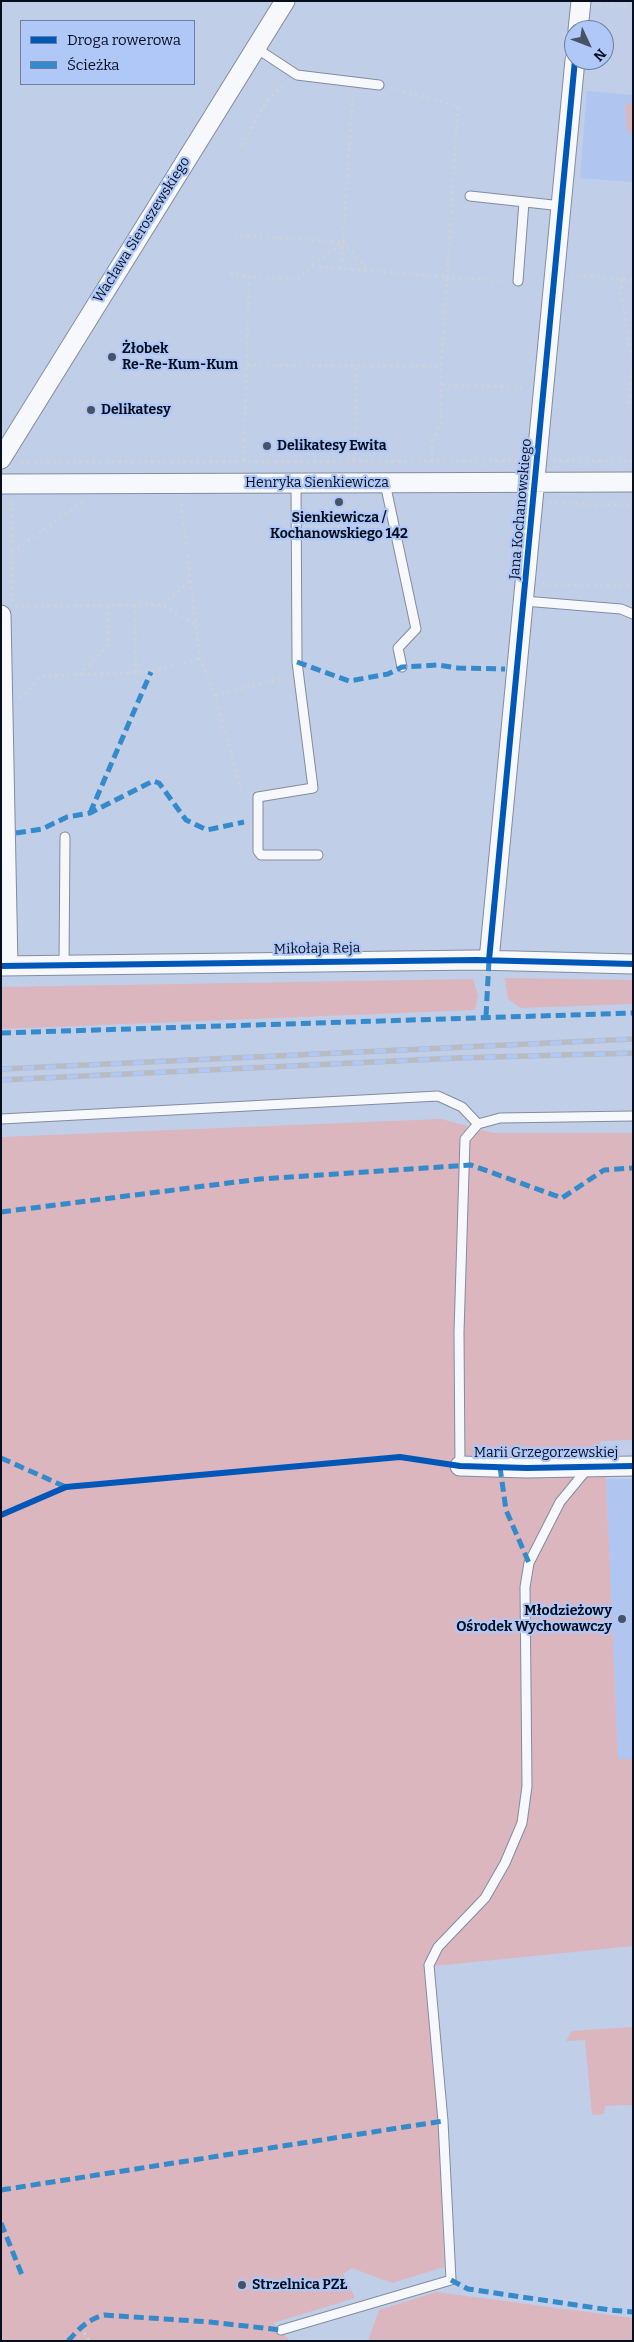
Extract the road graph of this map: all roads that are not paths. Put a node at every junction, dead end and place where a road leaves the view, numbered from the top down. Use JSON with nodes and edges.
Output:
{"nodes":[{"id":1,"x":285,"y":1,"type":"edge"},
{"id":2,"x":581,"y":1,"type":"edge"},
{"id":3,"x":579,"y":20,"type":"edge"},
{"id":4,"x":256,"y":48,"type":"junction"},
{"id":5,"x":575,"y":70,"type":"edge"},
{"id":6,"x":379,"y":85,"type":"road end"},
{"id":7,"x":470,"y":196,"type":"dead end"},
{"id":8,"x":524,"y":202,"type":"junction"},
{"id":9,"x":562,"y":206,"type":"junction"},
{"id":10,"x":518,"y":281,"type":"dead end"},
{"id":11,"x":8,"y":461,"type":"edge"},
{"id":12,"x":633,"y":482,"type":"edge"},
{"id":13,"x":296,"y":483,"type":"junction"},
{"id":14,"x":385,"y":483,"type":"junction"},
{"id":15,"x":535,"y":483,"type":"junction"},
{"id":16,"x":1,"y":484,"type":"edge"},
{"id":17,"x":524,"y":600,"type":"junction"},
{"id":18,"x":7,"y":610,"type":"edge"},
{"id":19,"x":633,"y":614,"type":"edge"},
{"id":20,"x":402,"y":667,"type":"dead end"},
{"id":21,"x":66,"y":837,"type":"dead end"},
{"id":22,"x":318,"y":855,"type":"dead end"},
{"id":23,"x":3,"y":861,"type":"edge"},
{"id":24,"x":489,"y":960,"type":"junction"},
{"id":25,"x":633,"y":964,"type":"edge"},
{"id":26,"x":64,"y":965,"type":"junction"},
{"id":27,"x":5,"y":966,"type":"edge"},
{"id":28,"x":633,"y":1116,"type":"edge"},
{"id":29,"x":1,"y":1119,"type":"edge"},
{"id":30,"x":478,"y":1124,"type":"junction"},
{"id":31,"x":460,"y":1466,"type":"joint"},
{"id":32,"x":633,"y":1466,"type":"edge"},
{"id":33,"x":588,"y":1468,"type":"junction"},
{"id":34,"x":281,"y":2330,"type":"dead end"}],
"edges":[{"from":1,"to":4,"type":"street","name":"Wacława Sieroszewskiego"},
{"from":2,"to":3,"type":"street"},
{"from":4,"to":6,"type":"lane"},
{"from":4,"to":11,"type":"street","name":"Wacława Sieroszewskiego"},
{"from":5,"to":9,"type":"street","name":"Jana Kochanowskiego"},
{"from":7,"to":8,"type":"lane"},
{"from":8,"to":9,"type":"lane"},
{"from":8,"to":10,"type":"lane"},
{"from":9,"to":15,"type":"street","name":"Jana Kochanowskiego"},
{"from":12,"to":15,"type":"street","name":"Henryka Sienkiewicza"},
{"from":13,"to":14,"type":"street","name":"Henryka Sienkiewicza"},
{"from":13,"to":16,"type":"street","name":"Henryka Sienkiewicza"},
{"from":13,"to":22,"type":"lane"},
{"from":14,"to":15,"type":"street","name":"Henryka Sienkiewicza"},
{"from":14,"to":20,"type":"lane"},
{"from":15,"to":17,"type":"street","name":"Jana Kochanowskiego"},
{"from":17,"to":19,"type":"lane"},
{"from":17,"to":24,"type":"street","name":"Jana Kochanowskiego"},
{"from":18,"to":23,"type":"street"},
{"from":21,"to":26,"type":"lane"},
{"from":23,"to":27,"type":"street"},
{"from":24,"to":25,"type":"street","name":"Mikołaja Reja"},
{"from":24,"to":26,"type":"street","name":"Mikołaja Reja"},
{"from":26,"to":27,"type":"street","name":"Mikołaja Reja"},
{"from":28,"to":30,"type":"lane"},
{"from":29,"to":30,"type":"lane"},
{"from":30,"to":31,"type":"lane"},
{"from":31,"to":33,"type":"street","name":"Marii Grzegorzewskiej"},
{"from":32,"to":33,"type":"street","name":"Marii Grzegorzewskiej"},
{"from":33,"to":34,"type":"lane"}]}
